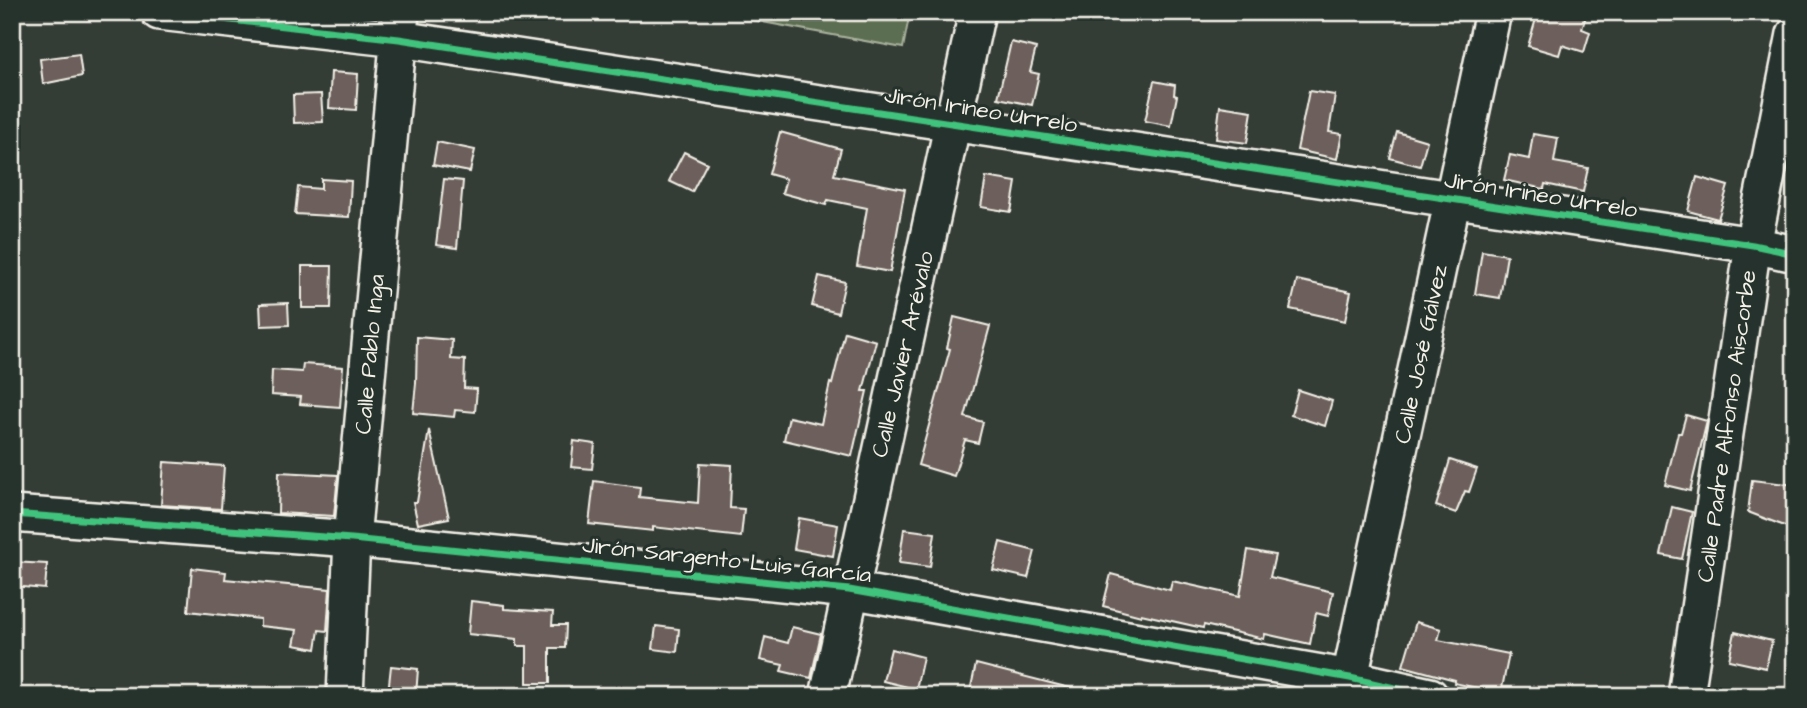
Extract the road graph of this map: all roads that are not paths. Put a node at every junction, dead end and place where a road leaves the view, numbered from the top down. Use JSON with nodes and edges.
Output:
{"nodes":[{"id":1,"x":159,"y":12,"type":"edge"},
{"id":2,"x":977,"y":12,"type":"edge"},
{"id":3,"x":1493,"y":12,"type":"edge"},
{"id":4,"x":400,"y":26,"type":"edge"},
{"id":5,"x":1795,"y":34,"type":"edge"},
{"id":6,"x":954,"y":124,"type":"junction"},
{"id":7,"x":1453,"y":200,"type":"junction"},
{"id":8,"x":1753,"y":245,"type":"junction"},
{"id":9,"x":1795,"y":254,"type":"edge"},
{"id":10,"x":12,"y":514,"type":"edge"},
{"id":11,"x":352,"y":539,"type":"junction"},
{"id":12,"x":849,"y":590,"type":"junction"},
{"id":13,"x":1348,"y":687,"type":"edge"},
{"id":14,"x":345,"y":696,"type":"edge"},
{"id":15,"x":828,"y":696,"type":"edge"},
{"id":16,"x":1430,"y":696,"type":"edge"},
{"id":17,"x":1686,"y":696,"type":"edge"}],
"edges":[{"from":1,"to":4,"type":"street","name":"Jirón Irineo Urrelo"},
{"from":2,"to":6,"type":"street","name":"Calle Javier Arévalo"},
{"from":3,"to":7,"type":"street","name":"Calle José Gálvez"},
{"from":4,"to":6,"type":"street","name":"Jirón Irineo Urrelo"},
{"from":4,"to":11,"type":"street","name":"Calle Pablo Inga"},
{"from":5,"to":8,"type":"street","name":"Calle Padre Alfonso Aiscorbe"},
{"from":6,"to":7,"type":"street","name":"Jirón Irineo Urrelo"},
{"from":6,"to":12,"type":"street","name":"Calle Javier Arévalo"},
{"from":7,"to":8,"type":"street","name":"Jirón Irineo Urrelo"},
{"from":7,"to":13,"type":"street","name":"Calle José Gálvez"},
{"from":8,"to":9,"type":"street","name":"Jirón Irineo Urrelo"},
{"from":8,"to":17,"type":"street","name":"Calle Padre Alfonso Aiscorbe"},
{"from":10,"to":11,"type":"street","name":"Jirón Sargento Luis García"},
{"from":11,"to":12,"type":"street","name":"Jirón Sargento Luis García"},
{"from":11,"to":14,"type":"street","name":"Calle Pablo Inga"},
{"from":12,"to":13,"type":"street","name":"Jirón Sargento Luis García"},
{"from":12,"to":15,"type":"street","name":"Calle Javier Arévalo"},
{"from":13,"to":16,"type":"street","name":"Jirón Sargento Luis García"}]}
